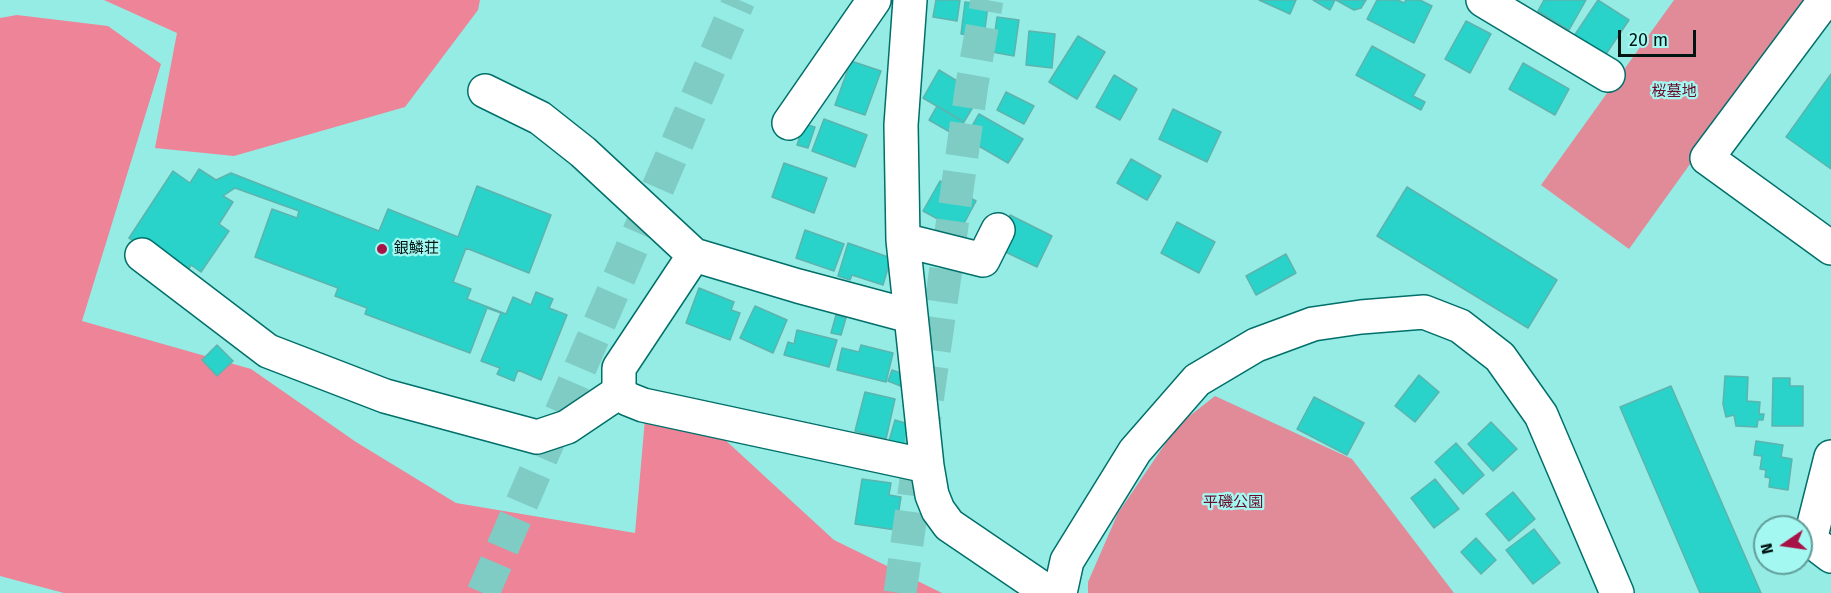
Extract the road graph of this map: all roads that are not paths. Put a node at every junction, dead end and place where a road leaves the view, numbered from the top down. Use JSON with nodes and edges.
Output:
{"nodes":[{"id":1,"x":874,"y":0,"type":"edge"},
{"id":2,"x":910,"y":0,"type":"edge"},
{"id":3,"x":1484,"y":0,"type":"edge"},
{"id":4,"x":1825,"y":0,"type":"edge"},
{"id":5,"x":1608,"y":75,"type":"dead end"},
{"id":6,"x":485,"y":91,"type":"dead end"},
{"id":7,"x":789,"y":123,"type":"dead end"},
{"id":8,"x":998,"y":230,"type":"dead end"},
{"id":9,"x":903,"y":240,"type":"junction"},
{"id":10,"x":1831,"y":248,"type":"edge"},
{"id":11,"x":142,"y":255,"type":"dead end"},
{"id":12,"x":694,"y":255,"type":"junction"},
{"id":13,"x":910,"y":316,"type":"junction"},
{"id":14,"x":619,"y":392,"type":"junction"},
{"id":15,"x":1831,"y":457,"type":"edge"},
{"id":16,"x":927,"y":466,"type":"junction"},
{"id":17,"x":1831,"y":556,"type":"edge"},
{"id":18,"x":1049,"y":593,"type":"edge"},
{"id":19,"x":1060,"y":593,"type":"edge"},
{"id":20,"x":1617,"y":593,"type":"edge"}],
"edges":[{"from":1,"to":7,"type":"street"},
{"from":2,"to":9,"type":"street"},
{"from":3,"to":5,"type":"street"},
{"from":4,"to":10,"type":"street"},
{"from":6,"to":12,"type":"street"},
{"from":8,"to":9,"type":"street"},
{"from":9,"to":13,"type":"street"},
{"from":11,"to":14,"type":"street"},
{"from":12,"to":13,"type":"street"},
{"from":12,"to":14,"type":"street"},
{"from":13,"to":16,"type":"street"},
{"from":14,"to":16,"type":"street"},
{"from":15,"to":17,"type":"street"},
{"from":16,"to":18,"type":"street"},
{"from":19,"to":20,"type":"street"}]}
